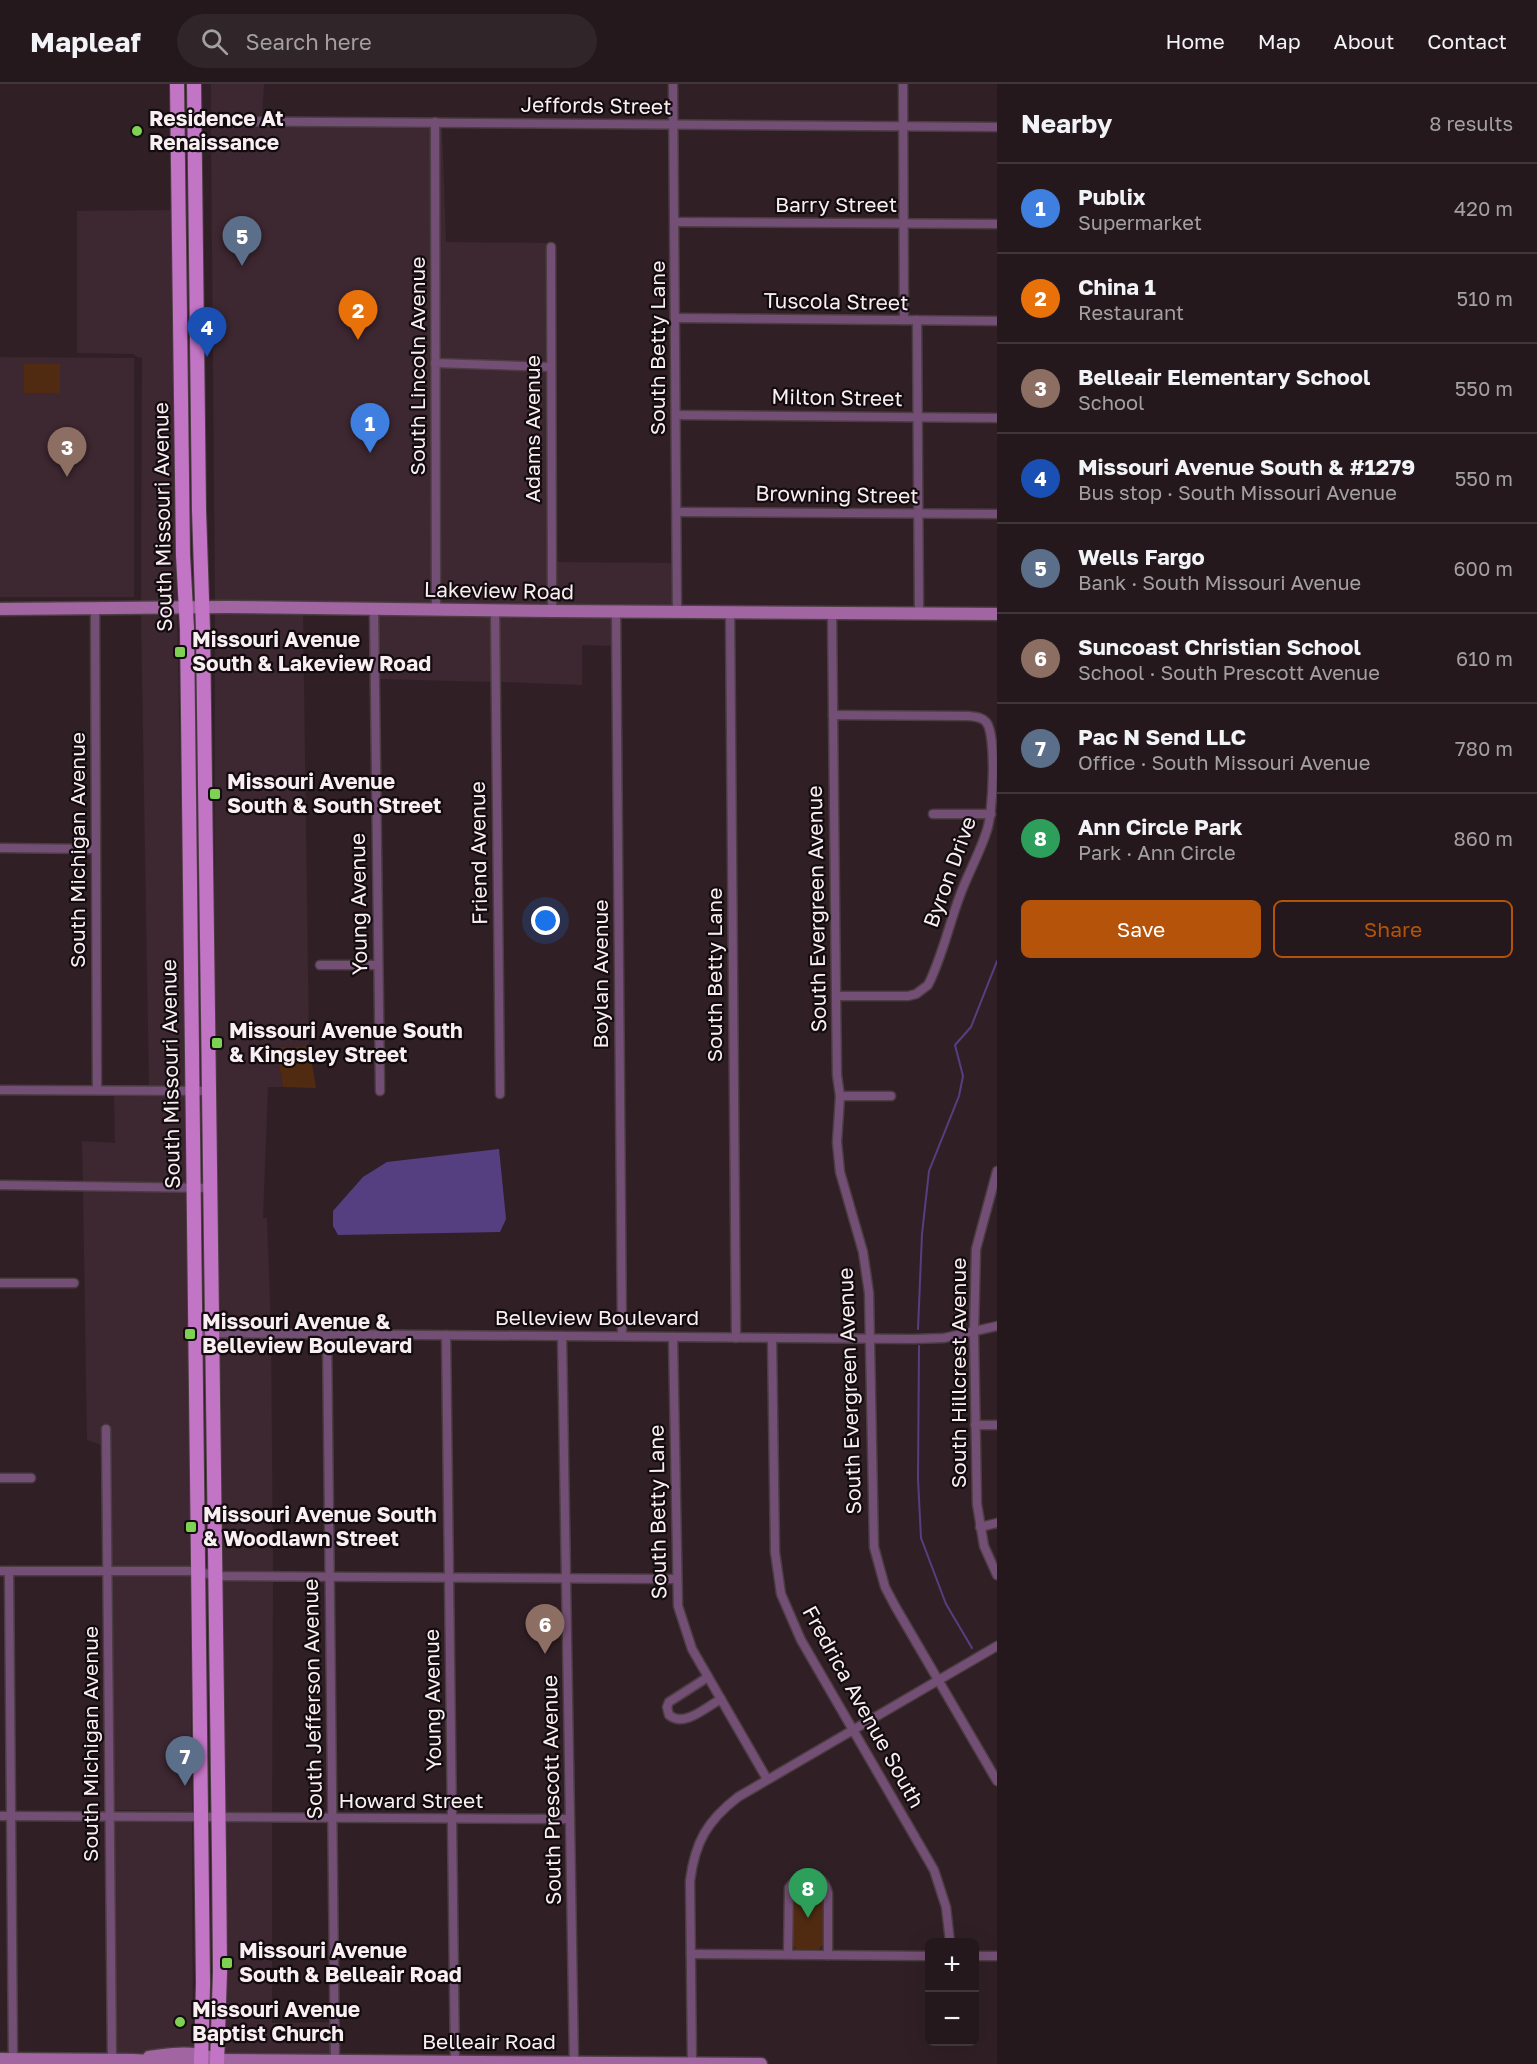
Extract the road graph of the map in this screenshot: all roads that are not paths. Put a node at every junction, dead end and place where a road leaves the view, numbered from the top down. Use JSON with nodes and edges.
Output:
{"nodes":[{"id":1,"x":177,"y":84,"type":"edge"},
{"id":2,"x":194,"y":84,"type":"edge"},
{"id":3,"x":673,"y":84,"type":"edge"},
{"id":4,"x":903,"y":84,"type":"edge"},
{"id":5,"x":194,"y":121,"type":"junction"},
{"id":6,"x":435,"y":122,"type":"junction"},
{"id":7,"x":673,"y":125,"type":"junction"},
{"id":8,"x":903,"y":127,"type":"junction"},
{"id":9,"x":997,"y":127,"type":"edge"},
{"id":10,"x":675,"y":222,"type":"junction"},
{"id":11,"x":903,"y":224,"type":"junction"},
{"id":12,"x":997,"y":224,"type":"edge"},
{"id":13,"x":550,"y":247,"type":"dead end"},
{"id":14,"x":675,"y":318,"type":"junction"},
{"id":15,"x":904,"y":320,"type":"junction"},
{"id":16,"x":917,"y":320,"type":"junction"},
{"id":17,"x":997,"y":321,"type":"edge"},
{"id":18,"x":435,"y":363,"type":"junction"},
{"id":19,"x":550,"y":367,"type":"junction"},
{"id":20,"x":676,"y":415,"type":"junction"},
{"id":21,"x":917,"y":417,"type":"junction"},
{"id":22,"x":997,"y":418,"type":"edge"},
{"id":23,"x":677,"y":512,"type":"junction"},
{"id":24,"x":918,"y":514,"type":"junction"},
{"id":25,"x":997,"y":514,"type":"edge"},
{"id":26,"x":202,"y":607,"type":"junction"},
{"id":27,"x":186,"y":608,"type":"junction"},
{"id":28,"x":0,"y":609,"type":"edge"},
{"id":29,"x":95,"y":609,"type":"junction"},
{"id":30,"x":374,"y":609,"type":"junction"},
{"id":31,"x":436,"y":610,"type":"junction"},
{"id":32,"x":495,"y":611,"type":"junction"},
{"id":33,"x":552,"y":611,"type":"junction"},
{"id":34,"x":616,"y":611,"type":"junction"},
{"id":35,"x":677,"y":611,"type":"junction"},
{"id":36,"x":730,"y":612,"type":"junction"},
{"id":37,"x":832,"y":612,"type":"junction"},
{"id":38,"x":919,"y":613,"type":"junction"},
{"id":39,"x":997,"y":614,"type":"edge"},
{"id":40,"x":833,"y":715,"type":"junction"},
{"id":41,"x":933,"y":814,"type":"dead end"},
{"id":42,"x":991,"y":814,"type":"junction"},
{"id":43,"x":0,"y":848,"type":"edge"},
{"id":44,"x":95,"y":849,"type":"junction"},
{"id":45,"x":378,"y":964,"type":"junction"},
{"id":46,"x":320,"y":965,"type":"dead end"},
{"id":47,"x":836,"y":996,"type":"junction"},
{"id":48,"x":0,"y":1090,"type":"edge"},
{"id":49,"x":97,"y":1090,"type":"junction"},
{"id":50,"x":193,"y":1091,"type":"junction"},
{"id":51,"x":209,"y":1091,"type":"junction"},
{"id":52,"x":380,"y":1091,"type":"dead end"},
{"id":53,"x":500,"y":1094,"type":"dead end"},
{"id":54,"x":840,"y":1096,"type":"junction"},
{"id":55,"x":891,"y":1096,"type":"dead end"},
{"id":56,"x":997,"y":1171,"type":"edge"},
{"id":57,"x":996,"y":1184,"type":"edge"},
{"id":58,"x":0,"y":1185,"type":"edge"},
{"id":59,"x":194,"y":1188,"type":"junction"},
{"id":60,"x":210,"y":1188,"type":"junction"},
{"id":61,"x":0,"y":1283,"type":"edge"},
{"id":62,"x":74,"y":1283,"type":"dead end"},
{"id":63,"x":997,"y":1326,"type":"edge"},
{"id":64,"x":974,"y":1332,"type":"junction"},
{"id":65,"x":196,"y":1333,"type":"junction"},
{"id":66,"x":212,"y":1333,"type":"junction"},
{"id":67,"x":327,"y":1334,"type":"junction"},
{"id":68,"x":446,"y":1335,"type":"junction"},
{"id":69,"x":562,"y":1336,"type":"junction"},
{"id":70,"x":622,"y":1336,"type":"junction"},
{"id":71,"x":673,"y":1336,"type":"junction"},
{"id":72,"x":736,"y":1338,"type":"junction"},
{"id":73,"x":772,"y":1338,"type":"junction"},
{"id":74,"x":870,"y":1338,"type":"junction"},
{"id":75,"x":975,"y":1425,"type":"junction"},
{"id":76,"x":997,"y":1425,"type":"edge"},
{"id":77,"x":106,"y":1429,"type":"dead end"},
{"id":78,"x":0,"y":1478,"type":"edge"},
{"id":79,"x":31,"y":1478,"type":"dead end"},
{"id":80,"x":997,"y":1523,"type":"edge"},
{"id":81,"x":980,"y":1527,"type":"junction"},
{"id":82,"x":4,"y":1571,"type":"edge"},
{"id":83,"x":108,"y":1571,"type":"junction"},
{"id":84,"x":198,"y":1571,"type":"junction"},
{"id":85,"x":997,"y":1575,"type":"edge"},
{"id":86,"x":215,"y":1576,"type":"junction"},
{"id":87,"x":330,"y":1576,"type":"junction"},
{"id":88,"x":449,"y":1577,"type":"junction"},
{"id":89,"x":567,"y":1579,"type":"junction"},
{"id":90,"x":676,"y":1579,"type":"junction"},
{"id":91,"x":997,"y":1646,"type":"edge"},
{"id":92,"x":708,"y":1677,"type":"junction"},
{"id":93,"x":938,"y":1681,"type":"junction"},
{"id":94,"x":721,"y":1699,"type":"junction"},
{"id":95,"x":854,"y":1729,"type":"junction"},
{"id":96,"x":767,"y":1779,"type":"junction"},
{"id":97,"x":997,"y":1781,"type":"edge"},
{"id":98,"x":109,"y":1815,"type":"junction"},
{"id":99,"x":0,"y":1816,"type":"edge"},
{"id":100,"x":12,"y":1816,"type":"junction"},
{"id":101,"x":201,"y":1816,"type":"junction"},
{"id":102,"x":218,"y":1818,"type":"junction"},
{"id":103,"x":332,"y":1819,"type":"junction"},
{"id":104,"x":570,"y":1819,"type":"junction"},
{"id":105,"x":452,"y":1820,"type":"junction"},
{"id":106,"x":950,"y":1938,"type":"edge"},
{"id":107,"x":691,"y":1954,"type":"junction"},
{"id":108,"x":788,"y":1954,"type":"junction"},
{"id":109,"x":828,"y":1954,"type":"junction"},
{"id":110,"x":925,"y":1956,"type":"edge"},
{"id":111,"x":979,"y":1956,"type":"edge"},
{"id":112,"x":997,"y":1956,"type":"edge"},
{"id":113,"x":7,"y":2059,"type":"edge"},
{"id":114,"x":112,"y":2059,"type":"junction"},
{"id":115,"x":201,"y":2061,"type":"edge"},
{"id":116,"x":217,"y":2062,"type":"edge"},
{"id":117,"x":335,"y":2062,"type":"edge"},
{"id":118,"x":455,"y":2063,"type":"edge"},
{"id":119,"x":574,"y":2063,"type":"edge"},
{"id":120,"x":692,"y":2064,"type":"edge"},
{"id":121,"x":761,"y":2064,"type":"edge"}],
"edges":[{"from":1,"to":27,"type":"main road","name":"South Missouri Avenue"},
{"from":2,"to":5,"type":"main road","name":"South Missouri Avenue"},
{"from":3,"to":7,"type":"street","name":"South Betty Lane"},
{"from":4,"to":8,"type":"street"},
{"from":5,"to":6,"type":"street","name":"Jeffords Street"},
{"from":5,"to":26,"type":"main road","name":"South Missouri Avenue"},
{"from":6,"to":7,"type":"street","name":"Jeffords Street"},
{"from":6,"to":18,"type":"street","name":"South Lincoln Avenue"},
{"from":7,"to":8,"type":"street","name":"Jeffords Street"},
{"from":7,"to":10,"type":"street","name":"South Betty Lane"},
{"from":8,"to":9,"type":"street","name":"Jeffords Street"},
{"from":8,"to":11,"type":"street"},
{"from":10,"to":11,"type":"street","name":"Barry Street"},
{"from":10,"to":14,"type":"street","name":"South Betty Lane"},
{"from":11,"to":12,"type":"street","name":"Barry Street"},
{"from":11,"to":15,"type":"street"},
{"from":13,"to":19,"type":"street","name":"Adams Avenue"},
{"from":14,"to":15,"type":"street","name":"Tuscola Street"},
{"from":14,"to":20,"type":"street","name":"South Betty Lane"},
{"from":15,"to":16,"type":"street","name":"Tuscola Street"},
{"from":16,"to":17,"type":"street","name":"Tuscola Street"},
{"from":16,"to":21,"type":"street"},
{"from":18,"to":19,"type":"street"},
{"from":18,"to":31,"type":"street","name":"South Lincoln Avenue"},
{"from":19,"to":33,"type":"street","name":"Adams Avenue"},
{"from":20,"to":21,"type":"street","name":"Milton Street"},
{"from":20,"to":23,"type":"street","name":"South Betty Lane"},
{"from":21,"to":22,"type":"street","name":"Milton Street"},
{"from":21,"to":24,"type":"street"},
{"from":23,"to":24,"type":"street","name":"Browning Street"},
{"from":23,"to":35,"type":"street","name":"South Betty Lane"},
{"from":24,"to":25,"type":"street","name":"Browning Street"},
{"from":24,"to":38,"type":"street"},
{"from":26,"to":27,"type":"street","name":"Lakeview Road"},
{"from":26,"to":30,"type":"street","name":"Lakeview Road"},
{"from":26,"to":51,"type":"main road","name":"South Missouri Avenue"},
{"from":27,"to":29,"type":"street","name":"Lakeview Road"},
{"from":27,"to":50,"type":"main road","name":"South Missouri Avenue"},
{"from":28,"to":29,"type":"street","name":"Lakeview Road"},
{"from":29,"to":44,"type":"street","name":"South Michigan Avenue"},
{"from":30,"to":31,"type":"street","name":"Lakeview Road"},
{"from":30,"to":45,"type":"street","name":"Young Avenue"},
{"from":31,"to":32,"type":"street","name":"Lakeview Road"},
{"from":32,"to":33,"type":"street","name":"Lakeview Road"},
{"from":32,"to":53,"type":"street","name":"Friend Avenue"},
{"from":33,"to":34,"type":"street","name":"Lakeview Road"},
{"from":34,"to":35,"type":"street","name":"Lakeview Road"},
{"from":34,"to":70,"type":"street","name":"Boylan Avenue"},
{"from":35,"to":36,"type":"street","name":"Lakeview Road"},
{"from":36,"to":37,"type":"street","name":"Lakeview Road"},
{"from":36,"to":72,"type":"street","name":"South Betty Lane"},
{"from":37,"to":38,"type":"street","name":"Lakeview Road"},
{"from":37,"to":40,"type":"street","name":"South Evergreen Avenue"},
{"from":38,"to":39,"type":"street","name":"Lakeview Road"},
{"from":40,"to":42,"type":"street","name":"Byron Drive"},
{"from":40,"to":47,"type":"street","name":"South Evergreen Avenue"},
{"from":41,"to":42,"type":"street"},
{"from":42,"to":47,"type":"street","name":"Byron Drive"},
{"from":43,"to":44,"type":"street"},
{"from":44,"to":49,"type":"street","name":"South Michigan Avenue"},
{"from":45,"to":46,"type":"street"},
{"from":45,"to":52,"type":"street","name":"Young Avenue"},
{"from":47,"to":54,"type":"street","name":"South Evergreen Avenue"},
{"from":48,"to":49,"type":"street"},
{"from":49,"to":50,"type":"street"},
{"from":50,"to":51,"type":"street"},
{"from":50,"to":59,"type":"main road","name":"South Missouri Avenue"},
{"from":51,"to":60,"type":"main road","name":"South Missouri Avenue"},
{"from":54,"to":55,"type":"street"},
{"from":54,"to":74,"type":"street","name":"South Evergreen Avenue"},
{"from":56,"to":57,"type":"street","name":"South Hillcrest Avenue"},
{"from":57,"to":64,"type":"street","name":"South Hillcrest Avenue"},
{"from":58,"to":59,"type":"street"},
{"from":59,"to":60,"type":"street"},
{"from":59,"to":65,"type":"main road","name":"South Missouri Avenue"},
{"from":60,"to":66,"type":"main road","name":"South Missouri Avenue"},
{"from":61,"to":62,"type":"street"},
{"from":63,"to":64,"type":"street","name":"Belleview Boulevard"},
{"from":64,"to":74,"type":"street","name":"Belleview Boulevard"},
{"from":64,"to":75,"type":"street","name":"South Hillcrest Avenue"},
{"from":65,"to":66,"type":"street","name":"Belleview Boulevard"},
{"from":65,"to":84,"type":"main road","name":"South Missouri Avenue"},
{"from":66,"to":67,"type":"street","name":"Belleview Boulevard"},
{"from":66,"to":86,"type":"main road","name":"South Missouri Avenue"},
{"from":67,"to":68,"type":"street","name":"Belleview Boulevard"},
{"from":67,"to":87,"type":"street","name":"South Jefferson Avenue"},
{"from":68,"to":69,"type":"street","name":"Belleview Boulevard"},
{"from":68,"to":88,"type":"street","name":"Young Avenue"},
{"from":69,"to":70,"type":"street","name":"Belleview Boulevard"},
{"from":69,"to":89,"type":"street","name":"South Prescott Avenue"},
{"from":70,"to":71,"type":"street","name":"Belleview Boulevard"},
{"from":71,"to":72,"type":"street","name":"Belleview Boulevard"},
{"from":71,"to":90,"type":"street","name":"South Betty Lane"},
{"from":72,"to":73,"type":"street","name":"Belleview Boulevard"},
{"from":73,"to":74,"type":"street","name":"Belleview Boulevard"},
{"from":73,"to":95,"type":"street","name":"Fredrica Avenue South"},
{"from":74,"to":93,"type":"street","name":"South Evergreen Avenue"},
{"from":75,"to":76,"type":"street"},
{"from":75,"to":81,"type":"street","name":"South Hillcrest Avenue"},
{"from":77,"to":83,"type":"street","name":"South Michigan Avenue"},
{"from":78,"to":79,"type":"street"},
{"from":80,"to":81,"type":"street"},
{"from":81,"to":85,"type":"street","name":"South Hillcrest Avenue"},
{"from":82,"to":83,"type":"street"},
{"from":82,"to":100,"type":"street"},
{"from":83,"to":84,"type":"street"},
{"from":83,"to":98,"type":"street","name":"South Michigan Avenue"},
{"from":84,"to":86,"type":"street"},
{"from":84,"to":101,"type":"main road","name":"South Missouri Avenue"},
{"from":86,"to":87,"type":"street"},
{"from":86,"to":102,"type":"main road","name":"South Missouri Avenue"},
{"from":87,"to":88,"type":"street"},
{"from":87,"to":103,"type":"street","name":"South Jefferson Avenue"},
{"from":88,"to":89,"type":"street"},
{"from":88,"to":105,"type":"street","name":"Young Avenue"},
{"from":89,"to":90,"type":"street"},
{"from":89,"to":104,"type":"street","name":"South Prescott Avenue"},
{"from":90,"to":92,"type":"street","name":"South Betty Lane"},
{"from":91,"to":93,"type":"street"},
{"from":92,"to":94,"type":"street","name":"South Betty Lane"},
{"from":92,"to":94,"type":"street"},
{"from":93,"to":95,"type":"street"},
{"from":93,"to":97,"type":"street","name":"South Evergreen Avenue"},
{"from":94,"to":96,"type":"street","name":"South Betty Lane"},
{"from":95,"to":96,"type":"street"},
{"from":95,"to":106,"type":"street","name":"Fredrica Avenue South"},
{"from":96,"to":107,"type":"street"},
{"from":98,"to":100,"type":"street","name":"Howard Street"},
{"from":98,"to":101,"type":"street","name":"Howard Street"},
{"from":98,"to":114,"type":"street","name":"South Michigan Avenue"},
{"from":99,"to":100,"type":"street","name":"Howard Street"},
{"from":100,"to":113,"type":"street"},
{"from":101,"to":102,"type":"street","name":"Howard Street"},
{"from":101,"to":115,"type":"main road","name":"South Missouri Avenue"},
{"from":102,"to":103,"type":"street","name":"Howard Street"},
{"from":102,"to":116,"type":"main road","name":"South Missouri Avenue"},
{"from":103,"to":105,"type":"street","name":"Howard Street"},
{"from":103,"to":117,"type":"street","name":"South Jefferson Avenue"},
{"from":104,"to":105,"type":"street","name":"Howard Street"},
{"from":104,"to":119,"type":"street","name":"South Prescott Avenue"},
{"from":105,"to":118,"type":"street","name":"Young Avenue"},
{"from":107,"to":108,"type":"street"},
{"from":107,"to":120,"type":"street"},
{"from":108,"to":109,"type":"street"},
{"from":108,"to":109,"type":"street"},
{"from":109,"to":110,"type":"street"},
{"from":111,"to":112,"type":"street"},
{"from":113,"to":114,"type":"street","name":"Belleair Road"},
{"from":114,"to":115,"type":"street","name":"Belleair Road"},
{"from":115,"to":116,"type":"street","name":"Belleair Road"},
{"from":116,"to":117,"type":"street","name":"Belleair Road"},
{"from":117,"to":118,"type":"street","name":"Belleair Road"},
{"from":118,"to":119,"type":"street","name":"Belleair Road"},
{"from":119,"to":120,"type":"street","name":"Belleair Road"},
{"from":120,"to":121,"type":"street","name":"Belleair Road"}]}
